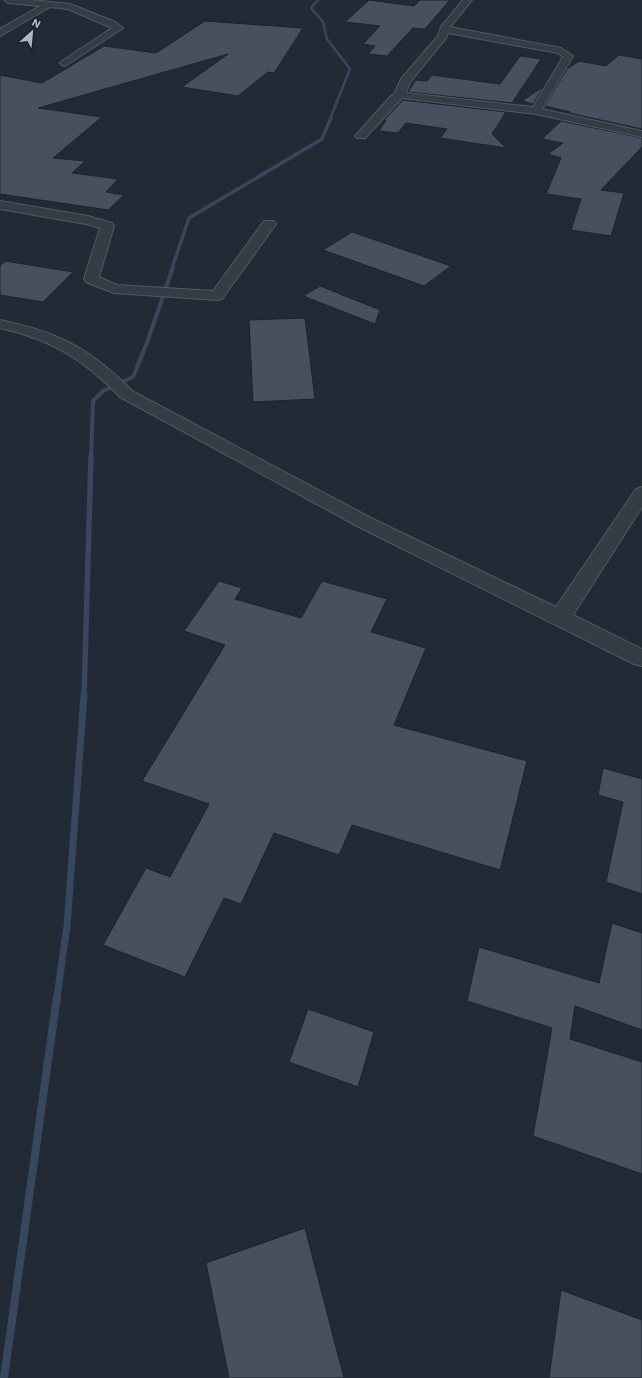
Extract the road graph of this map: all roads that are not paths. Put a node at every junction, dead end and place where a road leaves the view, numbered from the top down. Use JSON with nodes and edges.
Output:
{"nodes":[{"id":1,"x":8,"y":0,"type":"edge"},
{"id":2,"x":468,"y":0,"type":"edge"},
{"id":3,"x":48,"y":5,"type":"junction"},
{"id":4,"x":444,"y":29,"type":"junction"},
{"id":5,"x":0,"y":33,"type":"edge"},
{"id":6,"x":65,"y":63,"type":"dead end"},
{"id":7,"x":400,"y":95,"type":"junction"},
{"id":8,"x":536,"y":111,"type":"junction"},
{"id":9,"x":642,"y":134,"type":"edge"},
{"id":10,"x":361,"y":136,"type":"dead end"},
{"id":11,"x":0,"y":205,"type":"edge"},
{"id":12,"x":269,"y":224,"type":"dead end"},
{"id":13,"x":0,"y":324,"type":"edge"},
{"id":14,"x":642,"y":493,"type":"edge"},
{"id":15,"x":560,"y":618,"type":"junction"},
{"id":16,"x":642,"y":658,"type":"edge"}],
"edges":[{"from":1,"to":3,"type":"street"},
{"from":2,"to":4,"type":"street"},
{"from":3,"to":5,"type":"street"},
{"from":3,"to":6,"type":"street"},
{"from":4,"to":7,"type":"street"},
{"from":4,"to":8,"type":"street"},
{"from":7,"to":8,"type":"street"},
{"from":7,"to":10,"type":"street"},
{"from":8,"to":9,"type":"street"},
{"from":11,"to":12,"type":"street"},
{"from":13,"to":15,"type":"street"},
{"from":14,"to":15,"type":"street"},
{"from":15,"to":16,"type":"street"}]}
